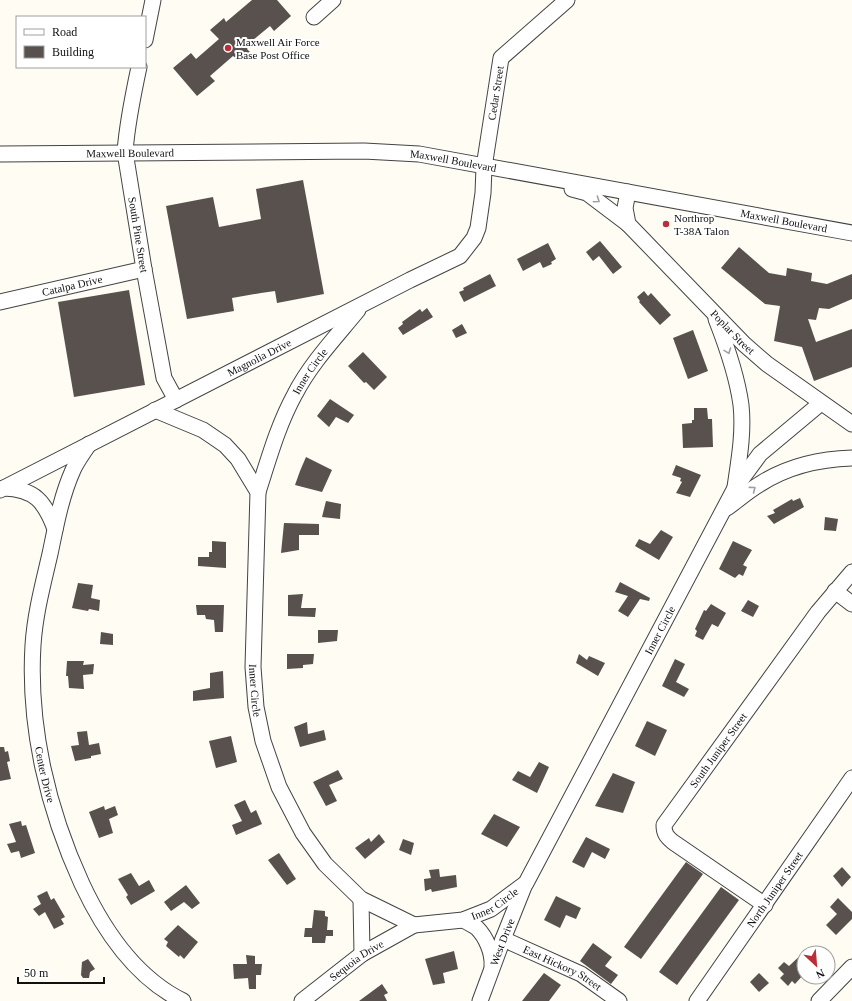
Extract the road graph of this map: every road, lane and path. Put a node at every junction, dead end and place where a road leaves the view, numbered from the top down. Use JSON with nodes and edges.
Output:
{"nodes":[{"id":1,"x":153,"y":0,"type":"edge"},
{"id":2,"x":333,"y":0,"type":"edge"},
{"id":3,"x":567,"y":0,"type":"edge"},
{"id":4,"x":314,"y":17,"type":"dead end"},
{"id":5,"x":146,"y":35,"type":"edge"},
{"id":6,"x":139,"y":68,"type":"edge"},
{"id":7,"x":125,"y":152,"type":"junction"},
{"id":8,"x":0,"y":154,"type":"edge"},
{"id":9,"x":50,"y":154,"type":"junction"},
{"id":10,"x":0,"y":158,"type":"edge"},
{"id":11,"x":484,"y":167,"type":"junction"},
{"id":12,"x":550,"y":177,"type":"junction"},
{"id":13,"x":628,"y":192,"type":"junction"},
{"id":14,"x":482,"y":196,"type":"joint"},
{"id":15,"x":628,"y":224,"type":"junction"},
{"id":16,"x":852,"y":232,"type":"edge"},
{"id":17,"x":144,"y":269,"type":"junction"},
{"id":18,"x":0,"y":302,"type":"edge"},
{"id":19,"x":362,"y":305,"type":"junction"},
{"id":20,"x":715,"y":314,"type":"junction"},
{"id":21,"x":176,"y":400,"type":"junction"},
{"id":22,"x":821,"y":403,"type":"junction"},
{"id":23,"x":155,"y":410,"type":"junction"},
{"id":24,"x":852,"y":424,"type":"edge"},
{"id":25,"x":90,"y":443,"type":"junction"},
{"id":26,"x":852,"y":458,"type":"edge"},
{"id":27,"x":735,"y":488,"type":"junction"},
{"id":28,"x":2,"y":489,"type":"edge"},
{"id":29,"x":258,"y":492,"type":"junction"},
{"id":30,"x":722,"y":512,"type":"junction"},
{"id":31,"x":56,"y":530,"type":"junction"},
{"id":32,"x":852,"y":572,"type":"edge"},
{"id":33,"x":835,"y":591,"type":"junction"},
{"id":34,"x":852,"y":604,"type":"edge"},
{"id":35,"x":852,"y":778,"type":"edge"},
{"id":36,"x":526,"y":883,"type":"junction"},
{"id":37,"x":361,"y":899,"type":"junction"},
{"id":38,"x":765,"y":905,"type":"junction"},
{"id":39,"x":463,"y":920,"type":"junction"},
{"id":40,"x":414,"y":925,"type":"junction"},
{"id":41,"x":503,"y":939,"type":"junction"},
{"id":42,"x":362,"y":954,"type":"junction"},
{"id":43,"x":852,"y":967,"type":"edge"},
{"id":44,"x":491,"y":971,"type":"junction"},
{"id":45,"x":160,"y":988,"type":"junction"},
{"id":46,"x":174,"y":1001,"type":"edge"},
{"id":47,"x":184,"y":1001,"type":"edge"},
{"id":48,"x":302,"y":1001,"type":"edge"},
{"id":49,"x":480,"y":1001,"type":"edge"},
{"id":50,"x":619,"y":1001,"type":"edge"},
{"id":51,"x":697,"y":1001,"type":"edge"},
{"id":52,"x":820,"y":1001,"type":"edge"}],
"edges":[{"from":1,"to":5,"type":"street"},
{"from":2,"to":4,"type":"street"},
{"from":3,"to":11,"type":"street","name":"Cedar Street"},
{"from":6,"to":7,"type":"street","name":"South Pine Street"},
{"from":7,"to":9,"type":"street","name":"Maxwell Boulevard"},
{"from":7,"to":11,"type":"street","name":"Maxwell Boulevard"},
{"from":7,"to":17,"type":"street","name":"South Pine Street"},
{"from":8,"to":9,"type":"street","name":"Maxwell Boulevard"},
{"from":9,"to":10,"type":"street","name":"Maxwell Boulevard"},
{"from":11,"to":12,"type":"street","name":"Maxwell Boulevard"},
{"from":11,"to":14,"type":"street","name":"Cedar Street"},
{"from":12,"to":13,"type":"street","name":"Maxwell Boulevard"},
{"from":12,"to":15,"type":"street","name":"Poplar Street","one_way":true},
{"from":13,"to":15,"type":"street"},
{"from":13,"to":16,"type":"street","name":"Maxwell Boulevard"},
{"from":14,"to":19,"type":"street","name":"Magnolia Drive"},
{"from":15,"to":20,"type":"street","name":"Poplar Street"},
{"from":17,"to":18,"type":"street","name":"Catalpa Drive"},
{"from":17,"to":21,"type":"street","name":"South Pine Street"},
{"from":19,"to":21,"type":"street","name":"Magnolia Drive"},
{"from":19,"to":29,"type":"street","name":"Inner Circle"},
{"from":20,"to":22,"type":"street","name":"Poplar Street"},
{"from":20,"to":27,"type":"street","one_way":true},
{"from":21,"to":23,"type":"street","name":"Magnolia Drive"},
{"from":22,"to":24,"type":"street","name":"Poplar Street"},
{"from":22,"to":27,"type":"street","name":"Inner Circle"},
{"from":23,"to":25,"type":"street","name":"Magnolia Drive"},
{"from":23,"to":29,"type":"street"},
{"from":25,"to":28,"type":"street","name":"Magnolia Drive"},
{"from":25,"to":31,"type":"street","name":"Center Drive"},
{"from":30,"to":26,"type":"street","one_way":true},
{"from":27,"to":30,"type":"street","name":"Inner Circle"},
{"from":28,"to":31,"type":"street"},
{"from":29,"to":37,"type":"street","name":"Inner Circle"},
{"from":30,"to":36,"type":"street","name":"Inner Circle"},
{"from":31,"to":45,"type":"street","name":"Center Drive"},
{"from":32,"to":33,"type":"street","name":"South Juniper Street"},
{"from":33,"to":34,"type":"street"},
{"from":33,"to":38,"type":"street","name":"South Juniper Street"},
{"from":35,"to":38,"type":"street","name":"North Juniper Street"},
{"from":36,"to":39,"type":"street","name":"Inner Circle"},
{"from":36,"to":41,"type":"street","name":"West Drive"},
{"from":37,"to":40,"type":"street","name":"Inner Circle"},
{"from":37,"to":42,"type":"street"},
{"from":38,"to":51,"type":"street","name":"North Juniper Street"},
{"from":39,"to":40,"type":"street","name":"Inner Circle"},
{"from":39,"to":44,"type":"street"},
{"from":40,"to":42,"type":"street","name":"Sequoia Drive"},
{"from":41,"to":44,"type":"street","name":"West Drive"},
{"from":41,"to":50,"type":"street","name":"East Hickory Street"},
{"from":42,"to":48,"type":"street","name":"Sequoia Drive"},
{"from":43,"to":52,"type":"street"},
{"from":44,"to":49,"type":"street","name":"West Drive"},
{"from":45,"to":46,"type":"street","name":"Center Drive"},
{"from":45,"to":47,"type":"street","name":"Center Drive"}]}
